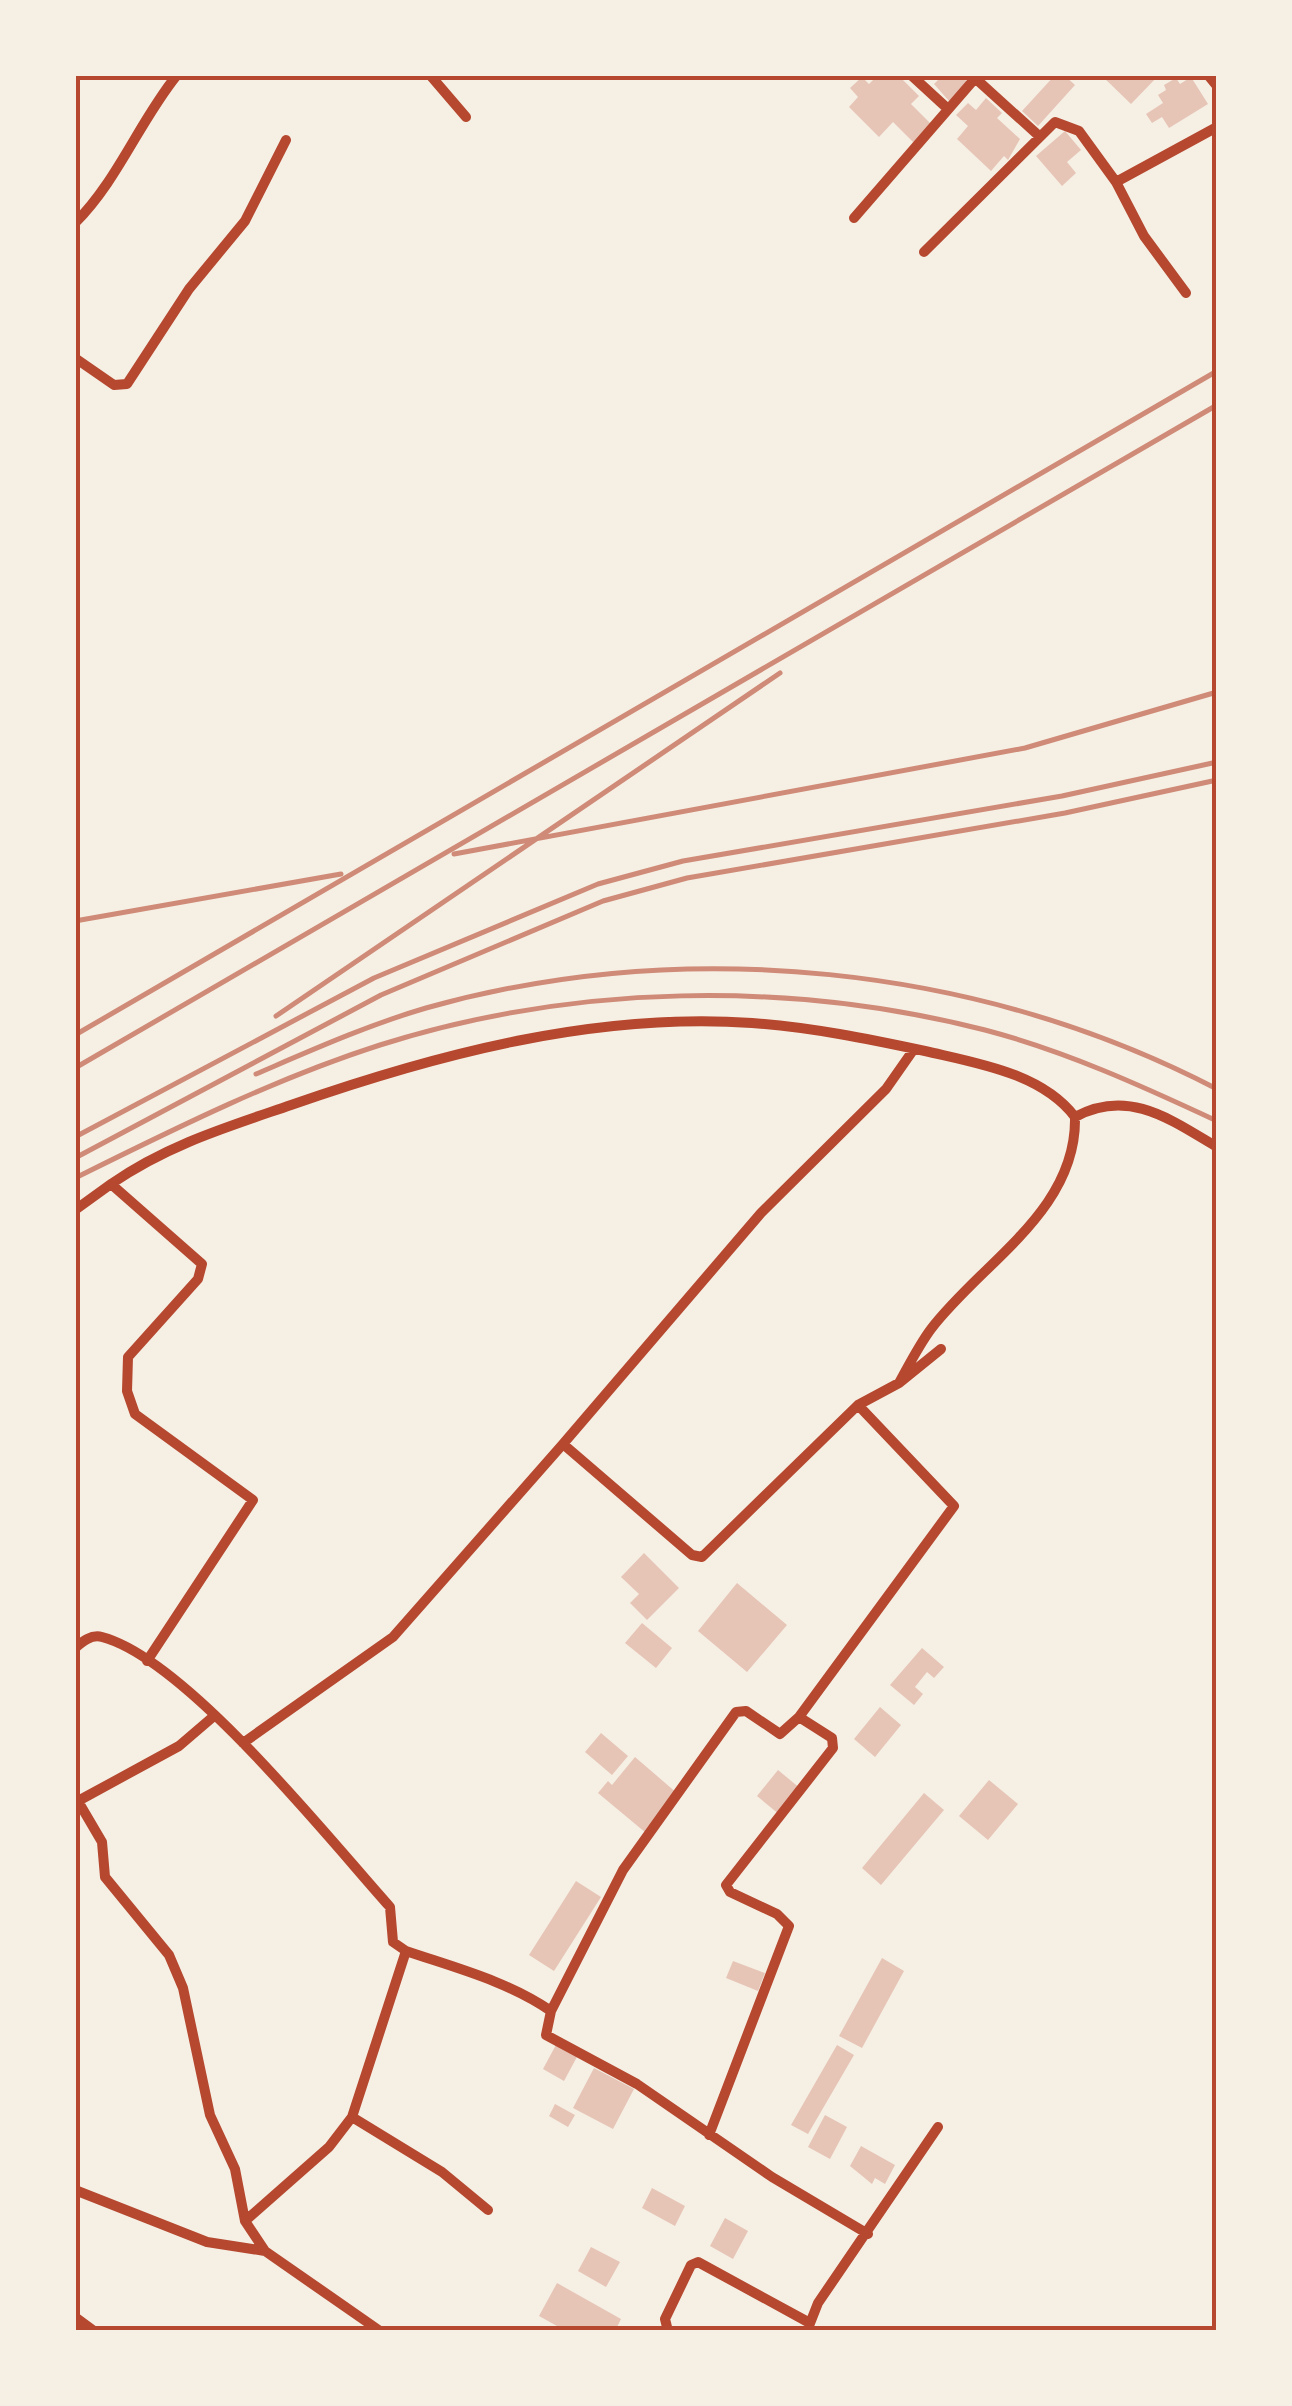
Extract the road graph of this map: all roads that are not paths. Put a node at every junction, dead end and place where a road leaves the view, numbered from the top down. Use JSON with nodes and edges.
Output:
{"nodes":[{"id":1,"x":177,"y":75,"type":"edge"},
{"id":2,"x":430,"y":75,"type":"edge"},
{"id":3,"x":911,"y":75,"type":"edge"},
{"id":4,"x":1208,"y":75,"type":"edge"},
{"id":5,"x":977,"y":77,"type":"edge"},
{"id":6,"x":1217,"y":86,"type":"edge"},
{"id":7,"x":948,"y":109,"type":"junction"},
{"id":8,"x":466,"y":117,"type":"dead end"},
{"id":9,"x":1217,"y":127,"type":"edge"},
{"id":10,"x":1038,"y":135,"type":"junction"},
{"id":11,"x":286,"y":140,"type":"dead end"},
{"id":12,"x":1116,"y":182,"type":"junction"},
{"id":13,"x":854,"y":218,"type":"dead end"},
{"id":14,"x":75,"y":223,"type":"edge"},
{"id":15,"x":924,"y":252,"type":"dead end"},
{"id":16,"x":1186,"y":293,"type":"dead end"},
{"id":17,"x":75,"y":358,"type":"edge"},
{"id":18,"x":914,"y":1049,"type":"junction"},
{"id":19,"x":1075,"y":1117,"type":"junction"},
{"id":20,"x":1217,"y":1146,"type":"edge"},
{"id":21,"x":111,"y":1184,"type":"junction"},
{"id":22,"x":75,"y":1210,"type":"edge"},
{"id":23,"x":941,"y":1348,"type":"dead end"},
{"id":24,"x":899,"y":1383,"type":"junction"},
{"id":25,"x":858,"y":1405,"type":"junction"},
{"id":26,"x":563,"y":1444,"type":"junction"},
{"id":27,"x":75,"y":1648,"type":"edge"},
{"id":28,"x":147,"y":1661,"type":"junction"},
{"id":29,"x":214,"y":1716,"type":"junction"},
{"id":30,"x":799,"y":1717,"type":"junction"},
{"id":31,"x":244,"y":1743,"type":"junction"},
{"id":32,"x":76,"y":1798,"type":"edge"},
{"id":33,"x":406,"y":1951,"type":"junction"},
{"id":34,"x":551,"y":2011,"type":"junction"},
{"id":35,"x":352,"y":2117,"type":"junction"},
{"id":36,"x":938,"y":2127,"type":"dead end"},
{"id":37,"x":709,"y":2135,"type":"junction"},
{"id":38,"x":75,"y":2190,"type":"edge"},
{"id":39,"x":488,"y":2210,"type":"dead end"},
{"id":40,"x":245,"y":2220,"type":"junction"},
{"id":41,"x":868,"y":2234,"type":"junction"},
{"id":42,"x":265,"y":2251,"type":"junction"},
{"id":43,"x":75,"y":2317,"type":"edge"},
{"id":44,"x":808,"y":2326,"type":"edge"},
{"id":45,"x":94,"y":2331,"type":"edge"},
{"id":46,"x":380,"y":2331,"type":"edge"},
{"id":47,"x":668,"y":2331,"type":"edge"}],
"edges":[{"from":1,"to":14,"type":"street"},
{"from":2,"to":8,"type":"street"},
{"from":3,"to":7,"type":"street"},
{"from":4,"to":6,"type":"street"},
{"from":5,"to":7,"type":"street"},
{"from":5,"to":10,"type":"street"},
{"from":7,"to":13,"type":"street"},
{"from":9,"to":12,"type":"street"},
{"from":10,"to":12,"type":"street"},
{"from":10,"to":15,"type":"street"},
{"from":11,"to":17,"type":"street"},
{"from":12,"to":16,"type":"street"},
{"from":18,"to":19,"type":"street"},
{"from":18,"to":21,"type":"street"},
{"from":18,"to":26,"type":"street"},
{"from":19,"to":20,"type":"street"},
{"from":19,"to":24,"type":"street"},
{"from":21,"to":22,"type":"street"},
{"from":21,"to":28,"type":"street"},
{"from":23,"to":24,"type":"street"},
{"from":24,"to":25,"type":"street"},
{"from":25,"to":26,"type":"street"},
{"from":25,"to":30,"type":"street"},
{"from":26,"to":31,"type":"street"},
{"from":27,"to":28,"type":"street"},
{"from":28,"to":29,"type":"street"},
{"from":29,"to":31,"type":"street"},
{"from":29,"to":32,"type":"street"},
{"from":30,"to":34,"type":"street"},
{"from":30,"to":37,"type":"street"},
{"from":31,"to":33,"type":"street"},
{"from":32,"to":40,"type":"street"},
{"from":33,"to":34,"type":"street"},
{"from":33,"to":35,"type":"street"},
{"from":34,"to":37,"type":"street"},
{"from":35,"to":39,"type":"street"},
{"from":35,"to":40,"type":"street"},
{"from":36,"to":41,"type":"street"},
{"from":37,"to":41,"type":"street"},
{"from":38,"to":42,"type":"street"},
{"from":40,"to":42,"type":"street"},
{"from":41,"to":44,"type":"street"},
{"from":42,"to":46,"type":"street"},
{"from":43,"to":45,"type":"street"},
{"from":44,"to":47,"type":"street"}]}
